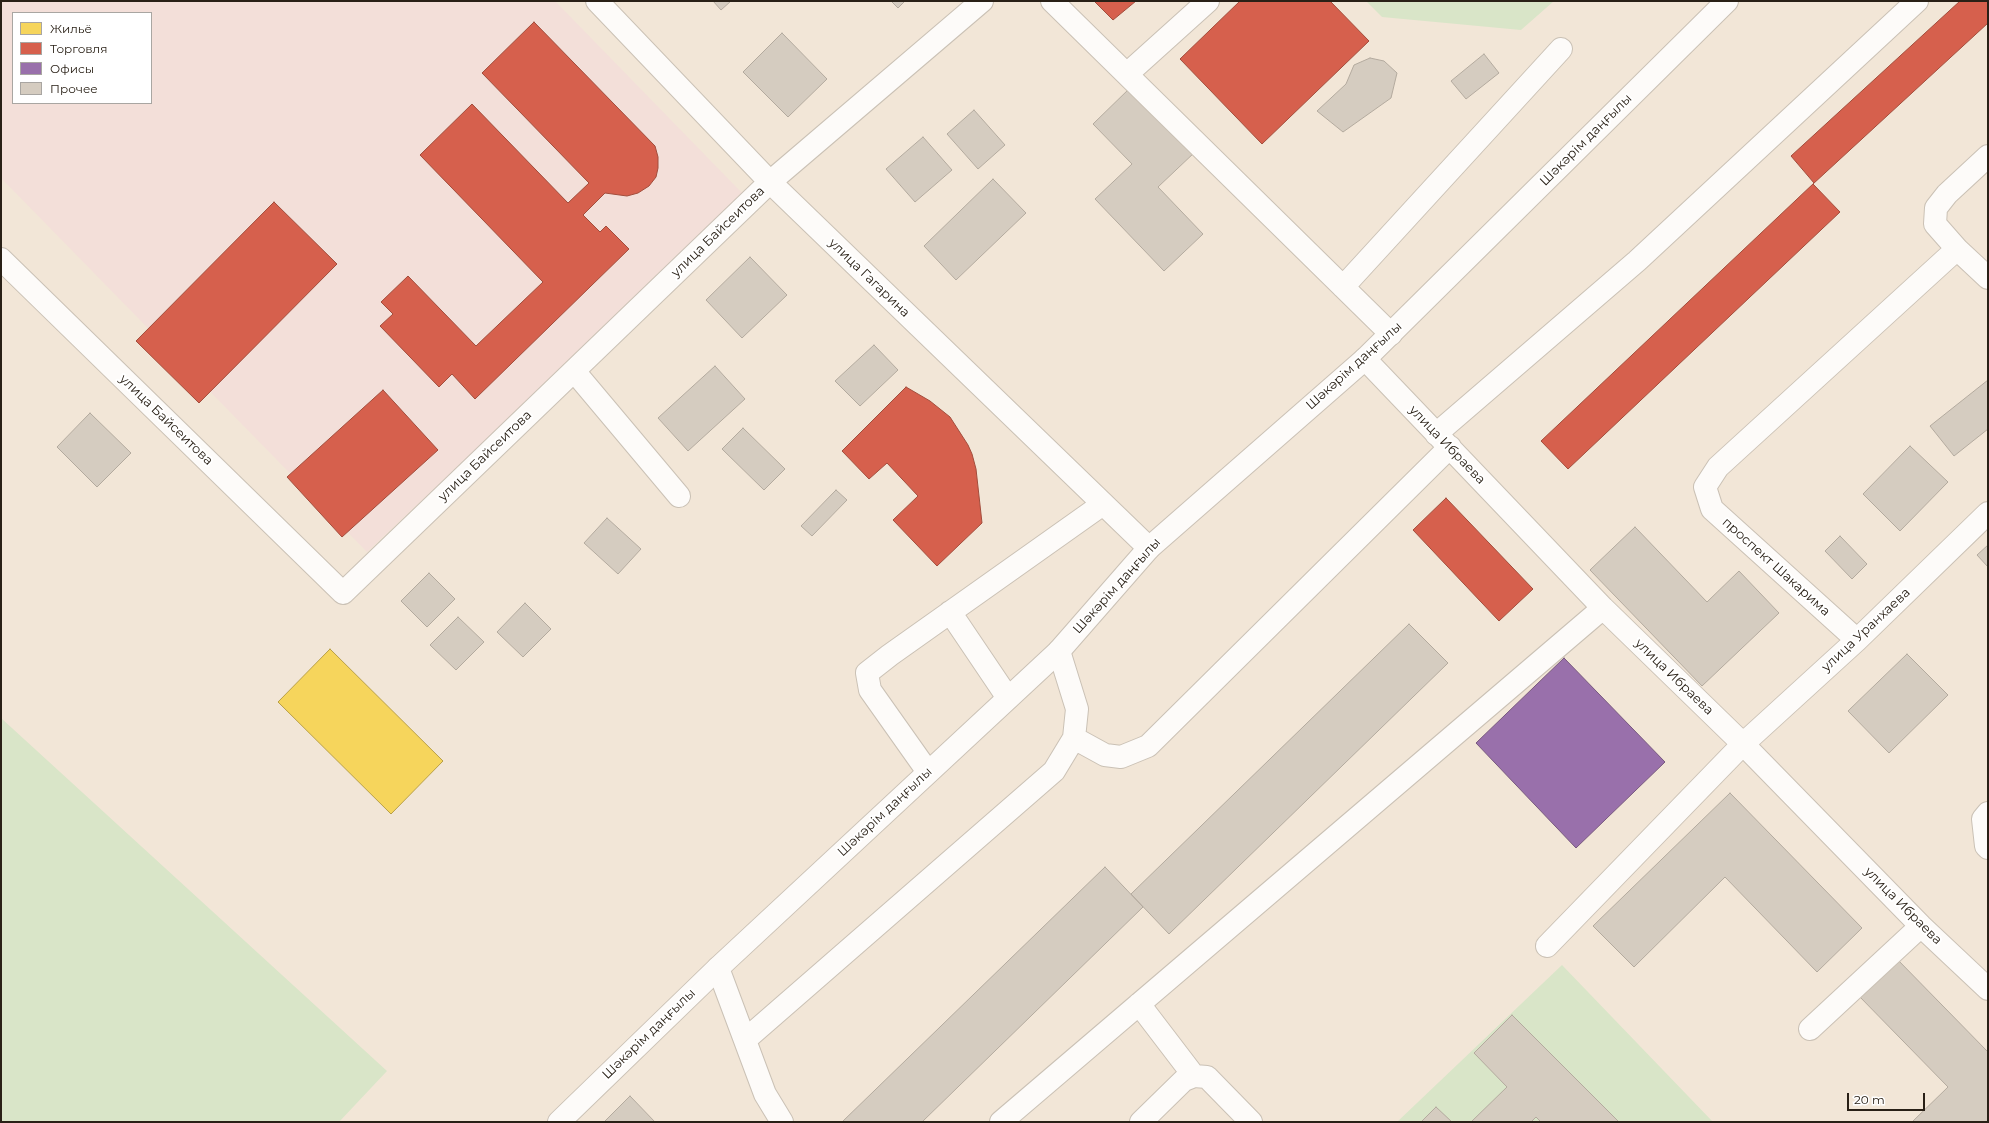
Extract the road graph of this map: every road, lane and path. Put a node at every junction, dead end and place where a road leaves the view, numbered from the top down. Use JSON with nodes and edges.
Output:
{"nodes":[{"id":1,"x":597,"y":1,"type":"edge"},
{"id":2,"x":982,"y":1,"type":"edge"},
{"id":3,"x":1052,"y":1,"type":"edge"},
{"id":4,"x":1208,"y":1,"type":"edge"},
{"id":5,"x":1917,"y":1,"type":"edge"},
{"id":6,"x":1721,"y":3,"type":"edge"},
{"id":7,"x":1561,"y":49,"type":"dead end"},
{"id":8,"x":1127,"y":74,"type":"junction"},
{"id":9,"x":1988,"y":156,"type":"edge"},
{"id":10,"x":770,"y":182,"type":"junction"},
{"id":11,"x":1957,"y":249,"type":"junction"},
{"id":12,"x":1,"y":259,"type":"edge"},
{"id":13,"x":1988,"y":278,"type":"edge"},
{"id":14,"x":1343,"y":287,"type":"junction"},
{"id":15,"x":1390,"y":334,"type":"junction"},
{"id":16,"x":1365,"y":359,"type":"junction"},
{"id":17,"x":574,"y":370,"type":"junction"},
{"id":18,"x":1443,"y":440,"type":"junction"},
{"id":19,"x":679,"y":496,"type":"dead end"},
{"id":20,"x":1103,"y":504,"type":"junction"},
{"id":21,"x":1988,"y":513,"type":"edge"},
{"id":22,"x":1149,"y":548,"type":"junction"},
{"id":23,"x":1603,"y":608,"type":"junction"},
{"id":24,"x":950,"y":612,"type":"junction"},
{"id":25,"x":1857,"y":640,"type":"junction"},
{"id":26,"x":1059,"y":651,"type":"junction"},
{"id":27,"x":1008,"y":698,"type":"junction"},
{"id":28,"x":1074,"y":738,"type":"junction"},
{"id":29,"x":1743,"y":744,"type":"junction"},
{"id":30,"x":928,"y":772,"type":"junction"},
{"id":31,"x":1988,"y":813,"type":"edge"},
{"id":32,"x":1988,"y":848,"type":"edge"},
{"id":33,"x":1921,"y":926,"type":"junction"},
{"id":34,"x":1547,"y":946,"type":"dead end"},
{"id":35,"x":718,"y":968,"type":"junction"},
{"id":36,"x":1988,"y":990,"type":"edge"},
{"id":37,"x":1139,"y":1004,"type":"junction"},
{"id":38,"x":1810,"y":1029,"type":"dead end"},
{"id":39,"x":745,"y":1040,"type":"junction"},
{"id":40,"x":1194,"y":1076,"type":"junction"},
{"id":41,"x":559,"y":1122,"type":"edge"},
{"id":42,"x":782,"y":1122,"type":"edge"},
{"id":43,"x":1001,"y":1122,"type":"edge"},
{"id":44,"x":1141,"y":1122,"type":"edge"},
{"id":45,"x":1251,"y":1122,"type":"edge"}],
"edges":[{"from":1,"to":10,"type":"street","name":"улица Гагарина"},
{"from":2,"to":10,"type":"street","name":"улица Байсеитова"},
{"from":3,"to":8,"type":"street"},
{"from":4,"to":8,"type":"street"},
{"from":5,"to":18,"type":"street"},
{"from":6,"to":15,"type":"street","name":"Шәкәрім даңғылы"},
{"from":7,"to":14,"type":"street"},
{"from":8,"to":14,"type":"street"},
{"from":9,"to":11,"type":"street"},
{"from":10,"to":17,"type":"street","name":"улица Байсеитова"},
{"from":10,"to":20,"type":"street","name":"улица Гагарина"},
{"from":11,"to":13,"type":"street"},
{"from":11,"to":25,"type":"street","name":"проспект Шакарима"},
{"from":12,"to":17,"type":"street","name":"улица Байсеитова"},
{"from":14,"to":15,"type":"street"},
{"from":15,"to":16,"type":"street","name":"Шәкәрім даңғылы"},
{"from":16,"to":18,"type":"street","name":"улица Ибраева"},
{"from":16,"to":22,"type":"street","name":"Шәкәрім даңғылы"},
{"from":17,"to":19,"type":"street"},
{"from":18,"to":23,"type":"street","name":"улица Ибраева"},
{"from":18,"to":28,"type":"street"},
{"from":20,"to":22,"type":"street","name":"улица Гагарина"},
{"from":20,"to":24,"type":"street"},
{"from":21,"to":25,"type":"street","name":"улица Уранхаева"},
{"from":22,"to":26,"type":"street","name":"Шәкәрім даңғылы"},
{"from":23,"to":29,"type":"street","name":"улица Ибраева"},
{"from":23,"to":37,"type":"street"},
{"from":24,"to":27,"type":"street"},
{"from":24,"to":30,"type":"street"},
{"from":25,"to":29,"type":"street","name":"улица Уранхаева"},
{"from":26,"to":27,"type":"street","name":"Шәкәрім даңғылы"},
{"from":26,"to":28,"type":"street"},
{"from":27,"to":30,"type":"street","name":"Шәкәрім даңғылы"},
{"from":28,"to":39,"type":"street"},
{"from":29,"to":33,"type":"street","name":"улица Ибраева"},
{"from":29,"to":34,"type":"street","name":"улица Уранхаева"},
{"from":30,"to":35,"type":"street","name":"Шәкәрім даңғылы"},
{"from":31,"to":32,"type":"street"},
{"from":33,"to":36,"type":"street","name":"улица Ибраева"},
{"from":33,"to":38,"type":"street"},
{"from":35,"to":39,"type":"street"},
{"from":35,"to":41,"type":"street","name":"Шәкәрім даңғылы"},
{"from":37,"to":40,"type":"street"},
{"from":37,"to":43,"type":"street"},
{"from":39,"to":42,"type":"street"},
{"from":40,"to":44,"type":"street"},
{"from":40,"to":45,"type":"street"}]}
